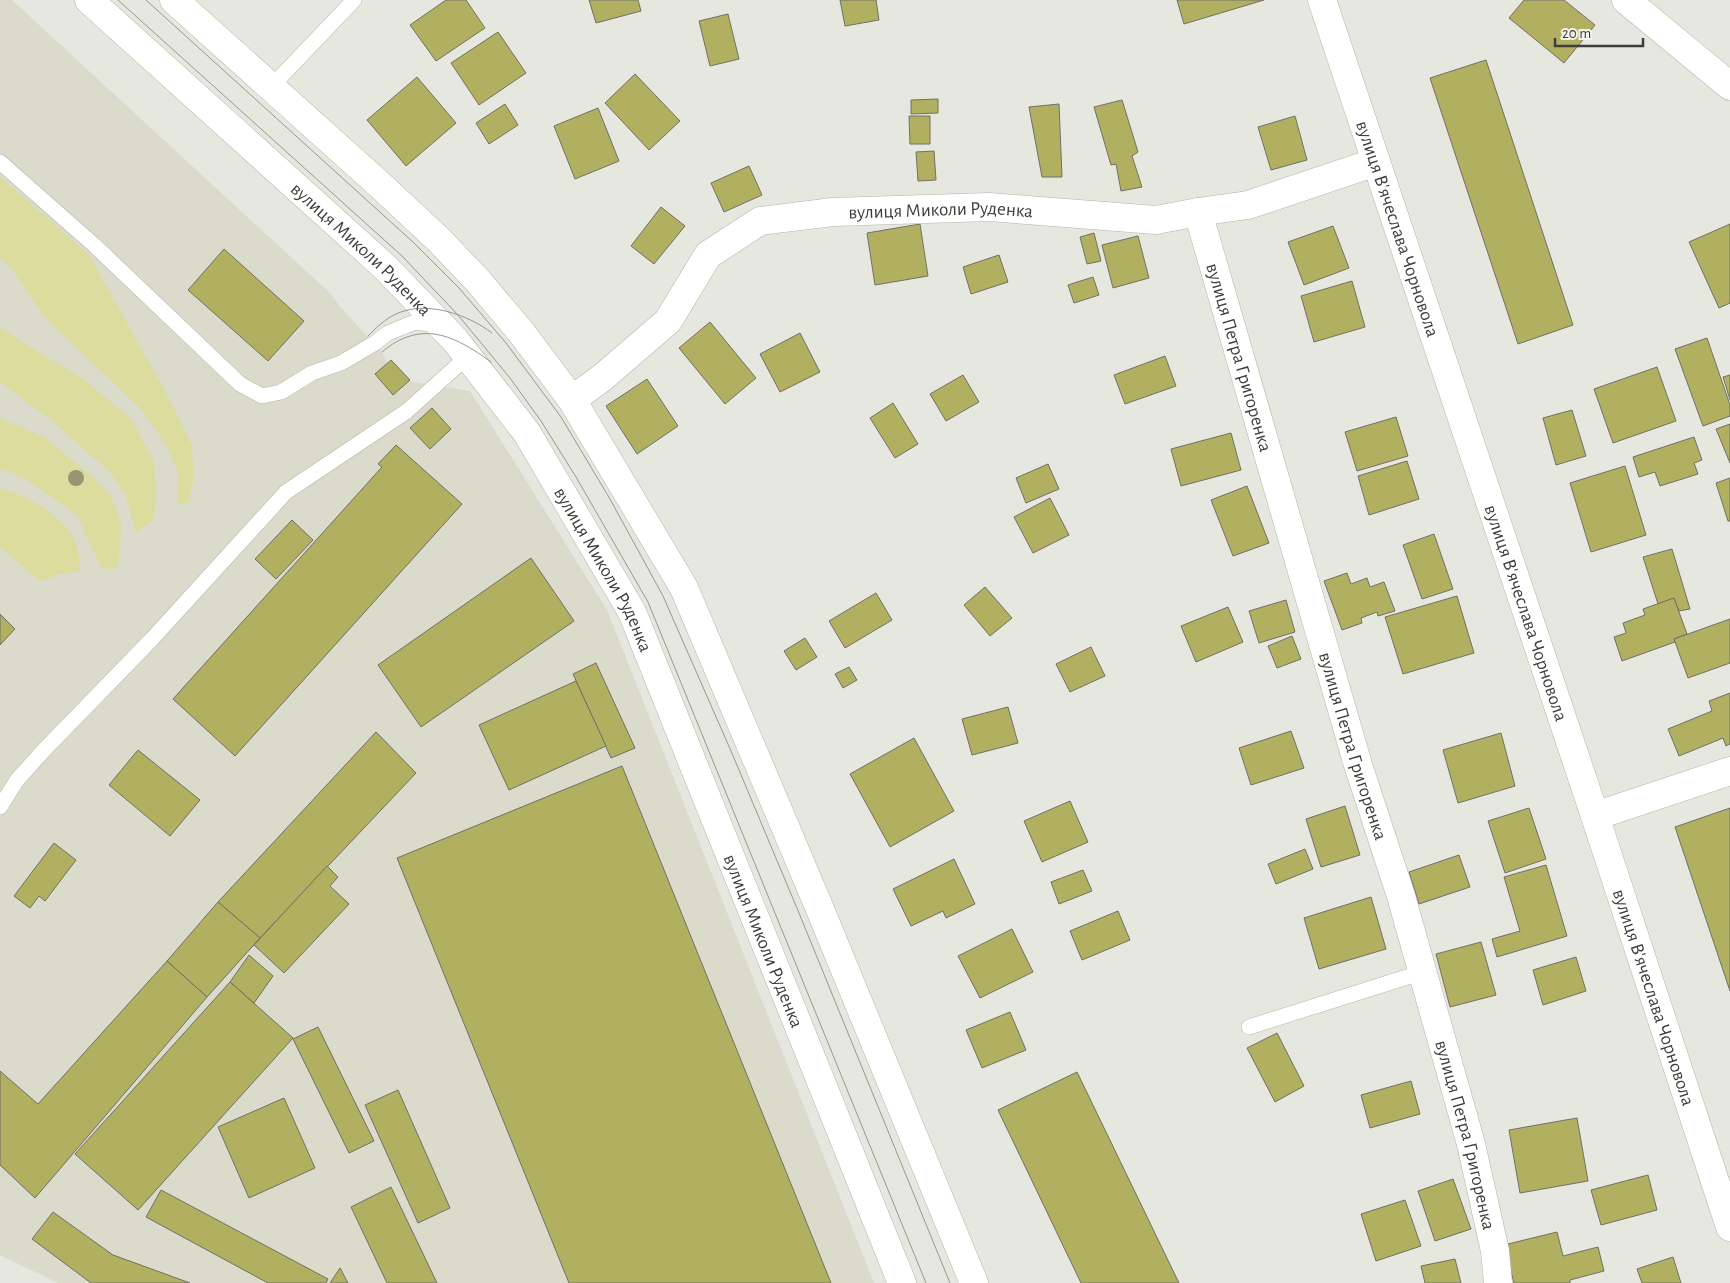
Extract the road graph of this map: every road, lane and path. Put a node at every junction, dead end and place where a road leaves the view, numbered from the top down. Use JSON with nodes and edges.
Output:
{"nodes":[{"id":1,"x":89,"y":0,"type":"edge"},
{"id":2,"x":174,"y":0,"type":"edge"},
{"id":3,"x":354,"y":0,"type":"edge"},
{"id":4,"x":1322,"y":0,"type":"edge"},
{"id":5,"x":1626,"y":0,"type":"edge"},
{"id":6,"x":1730,"y":86,"type":"edge"},
{"id":7,"x":271,"y":87,"type":"junction"},
{"id":8,"x":0,"y":162,"type":"edge"},
{"id":9,"x":1376,"y":162,"type":"junction"},
{"id":10,"x":1198,"y":212,"type":"junction"},
{"id":11,"x":442,"y":326,"type":"junction"},
{"id":12,"x":468,"y":356,"type":"junction"},
{"id":13,"x":572,"y":400,"type":"junction"},
{"id":14,"x":1730,"y":771,"type":"edge"},
{"id":15,"x":0,"y":807,"type":"edge"},
{"id":16,"x":1595,"y":816,"type":"junction"},
{"id":17,"x":1422,"y":972,"type":"junction"},
{"id":18,"x":1249,"y":1027,"type":"dead end"},
{"id":19,"x":1730,"y":1227,"type":"edge"},
{"id":20,"x":902,"y":1283,"type":"edge"},
{"id":21,"x":974,"y":1283,"type":"edge"},
{"id":22,"x":1498,"y":1283,"type":"edge"}],
"edges":[{"from":1,"to":11,"type":"street","name":"вулиця Миколи Руденка"},
{"from":2,"to":7,"type":"street"},
{"from":3,"to":7,"type":"lane"},
{"from":4,"to":9,"type":"street","name":"вулиця В'ячеслава Чорновола"},
{"from":5,"to":6,"type":"street"},
{"from":7,"to":13,"type":"street"},
{"from":8,"to":11,"type":"lane"},
{"from":9,"to":10,"type":"street","name":"вулиця Миколи Руденка"},
{"from":9,"to":16,"type":"street","name":"вулиця В'ячеслава Чорновола"},
{"from":10,"to":13,"type":"street","name":"вулиця Миколи Руденка"},
{"from":10,"to":17,"type":"street","name":"вулиця Петра Григоренка"},
{"from":11,"to":12,"type":"street","name":"вулиця Миколи Руденка"},
{"from":12,"to":15,"type":"lane"},
{"from":12,"to":20,"type":"street","name":"вулиця Миколи Руденка"},
{"from":13,"to":21,"type":"street"},
{"from":14,"to":16,"type":"street"},
{"from":16,"to":19,"type":"street","name":"вулиця В'ячеслава Чорновола"},
{"from":17,"to":18,"type":"lane"},
{"from":17,"to":22,"type":"street","name":"вулиця Петра Григоренка"}]}
